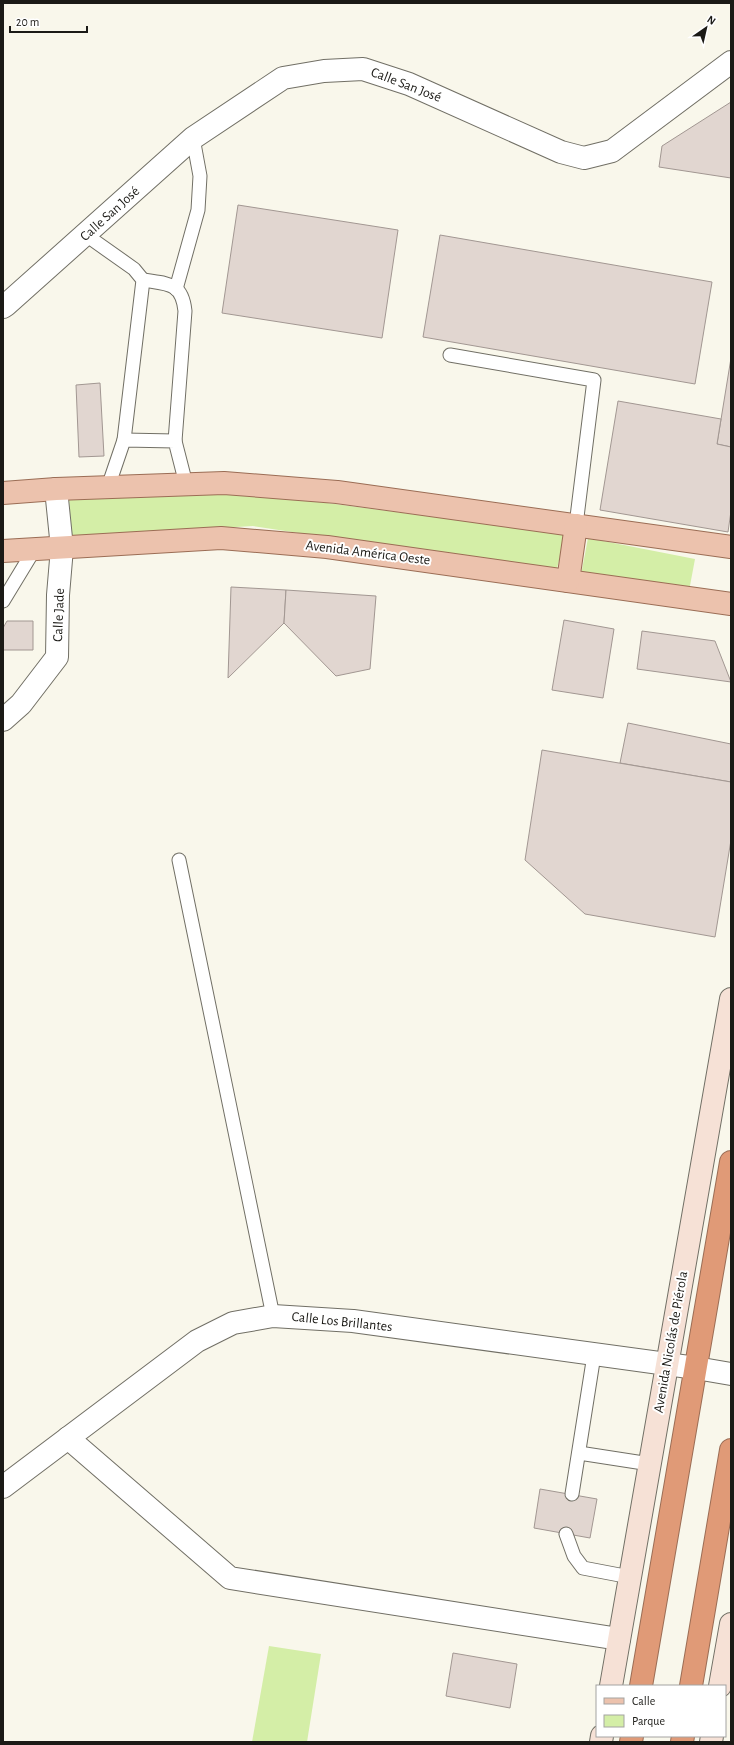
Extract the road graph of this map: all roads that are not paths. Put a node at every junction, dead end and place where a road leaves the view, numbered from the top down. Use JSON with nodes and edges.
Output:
{"nodes":[{"id":1,"x":731,"y":62,"type":"edge"},
{"id":2,"x":193,"y":138,"type":"junction"},
{"id":3,"x":86,"y":235,"type":"junction"},
{"id":4,"x":143,"y":280,"type":"junction"},
{"id":5,"x":176,"y":289,"type":"junction"},
{"id":6,"x":3,"y":306,"type":"edge"},
{"id":7,"x":450,"y":355,"type":"dead end"},
{"id":8,"x":124,"y":440,"type":"junction"},
{"id":9,"x":175,"y":441,"type":"junction"},
{"id":10,"x":186,"y":484,"type":"junction"},
{"id":11,"x":108,"y":487,"type":"junction"},
{"id":12,"x":56,"y":489,"type":"junction"},
{"id":13,"x":3,"y":493,"type":"edge"},
{"id":14,"x":576,"y":525,"type":"junction"},
{"id":15,"x":731,"y":547,"type":"edge"},
{"id":16,"x":62,"y":548,"type":"junction"},
{"id":17,"x":34,"y":550,"type":"junction"},
{"id":18,"x":3,"y":551,"type":"edge"},
{"id":19,"x":568,"y":580,"type":"junction"},
{"id":20,"x":3,"y":601,"type":"edge"},
{"id":21,"x":731,"y":604,"type":"edge"},
{"id":22,"x":3,"y":720,"type":"edge"},
{"id":23,"x":180,"y":860,"type":"dead end"},
{"id":24,"x":731,"y":998,"type":"edge"},
{"id":25,"x":731,"y":1162,"type":"edge"},
{"id":26,"x":273,"y":1316,"type":"junction"},
{"id":27,"x":594,"y":1355,"type":"junction"},
{"id":28,"x":667,"y":1365,"type":"junction"},
{"id":29,"x":696,"y":1368,"type":"junction"},
{"id":30,"x":731,"y":1374,"type":"edge"},
{"id":31,"x":68,"y":1438,"type":"junction"},
{"id":32,"x":731,"y":1450,"type":"edge"},
{"id":33,"x":579,"y":1453,"type":"junction"},
{"id":34,"x":650,"y":1464,"type":"junction"},
{"id":35,"x":3,"y":1486,"type":"edge"},
{"id":36,"x":572,"y":1494,"type":"dead end"},
{"id":37,"x":566,"y":1534,"type":"dead end"},
{"id":38,"x":630,"y":1577,"type":"junction"},
{"id":39,"x":731,"y":1624,"type":"edge"},
{"id":40,"x":619,"y":1639,"type":"junction"},
{"id":41,"x":611,"y":1685,"type":"edge"},
{"id":42,"x":641,"y":1685,"type":"edge"},
{"id":43,"x":691,"y":1685,"type":"edge"},
{"id":44,"x":720,"y":1685,"type":"edge"}],
"edges":[{"from":1,"to":2,"type":"street","name":"Calle San José"},
{"from":2,"to":3,"type":"street","name":"Calle San José"},
{"from":2,"to":5,"type":"lane"},
{"from":3,"to":4,"type":"lane"},
{"from":3,"to":6,"type":"street","name":"Calle San José"},
{"from":4,"to":5,"type":"lane"},
{"from":4,"to":8,"type":"lane"},
{"from":5,"to":9,"type":"lane"},
{"from":7,"to":14,"type":"lane"},
{"from":8,"to":9,"type":"lane"},
{"from":8,"to":11,"type":"lane"},
{"from":9,"to":10,"type":"lane"},
{"from":10,"to":11,"type":"main road"},
{"from":10,"to":14,"type":"main road"},
{"from":11,"to":12,"type":"main road"},
{"from":12,"to":13,"type":"main road"},
{"from":12,"to":16,"type":"street","name":"Calle Jade"},
{"from":14,"to":15,"type":"main road"},
{"from":14,"to":19,"type":"main road"},
{"from":16,"to":17,"type":"main road","name":"Avenida América Oeste"},
{"from":16,"to":19,"type":"main road","name":"Avenida América Oeste"},
{"from":16,"to":22,"type":"street","name":"Calle Jade"},
{"from":17,"to":18,"type":"main road","name":"Avenida América Oeste"},
{"from":17,"to":20,"type":"lane"},
{"from":19,"to":21,"type":"main road","name":"Avenida América Oeste"},
{"from":23,"to":26,"type":"lane"},
{"from":24,"to":28,"type":"street","name":"Avenida Nicolás de Piérola"},
{"from":25,"to":29,"type":"highway","name":"Avenida Nicolás de Piérola"},
{"from":26,"to":27,"type":"street","name":"Calle Los Brillantes"},
{"from":26,"to":31,"type":"street","name":"Calle Los Brillantes"},
{"from":27,"to":28,"type":"street","name":"Calle Los Brillantes"},
{"from":27,"to":33,"type":"lane"},
{"from":28,"to":29,"type":"street","name":"Calle Los Brillantes"},
{"from":28,"to":34,"type":"street","name":"Avenida Nicolás de Piérola"},
{"from":29,"to":30,"type":"street","name":"Calle Los Brillantes"},
{"from":29,"to":42,"type":"highway","name":"Avenida Nicolás de Piérola"},
{"from":31,"to":35,"type":"street","name":"Calle Los Brillantes"},
{"from":31,"to":40,"type":"street"},
{"from":32,"to":43,"type":"highway"},
{"from":33,"to":34,"type":"lane"},
{"from":33,"to":36,"type":"lane"},
{"from":34,"to":38,"type":"street","name":"Avenida Nicolás de Piérola"},
{"from":37,"to":38,"type":"lane"},
{"from":38,"to":40,"type":"street","name":"Avenida Nicolás de Piérola"},
{"from":39,"to":44,"type":"street"},
{"from":40,"to":41,"type":"street","name":"Avenida Nicolás de Piérola"}]}
